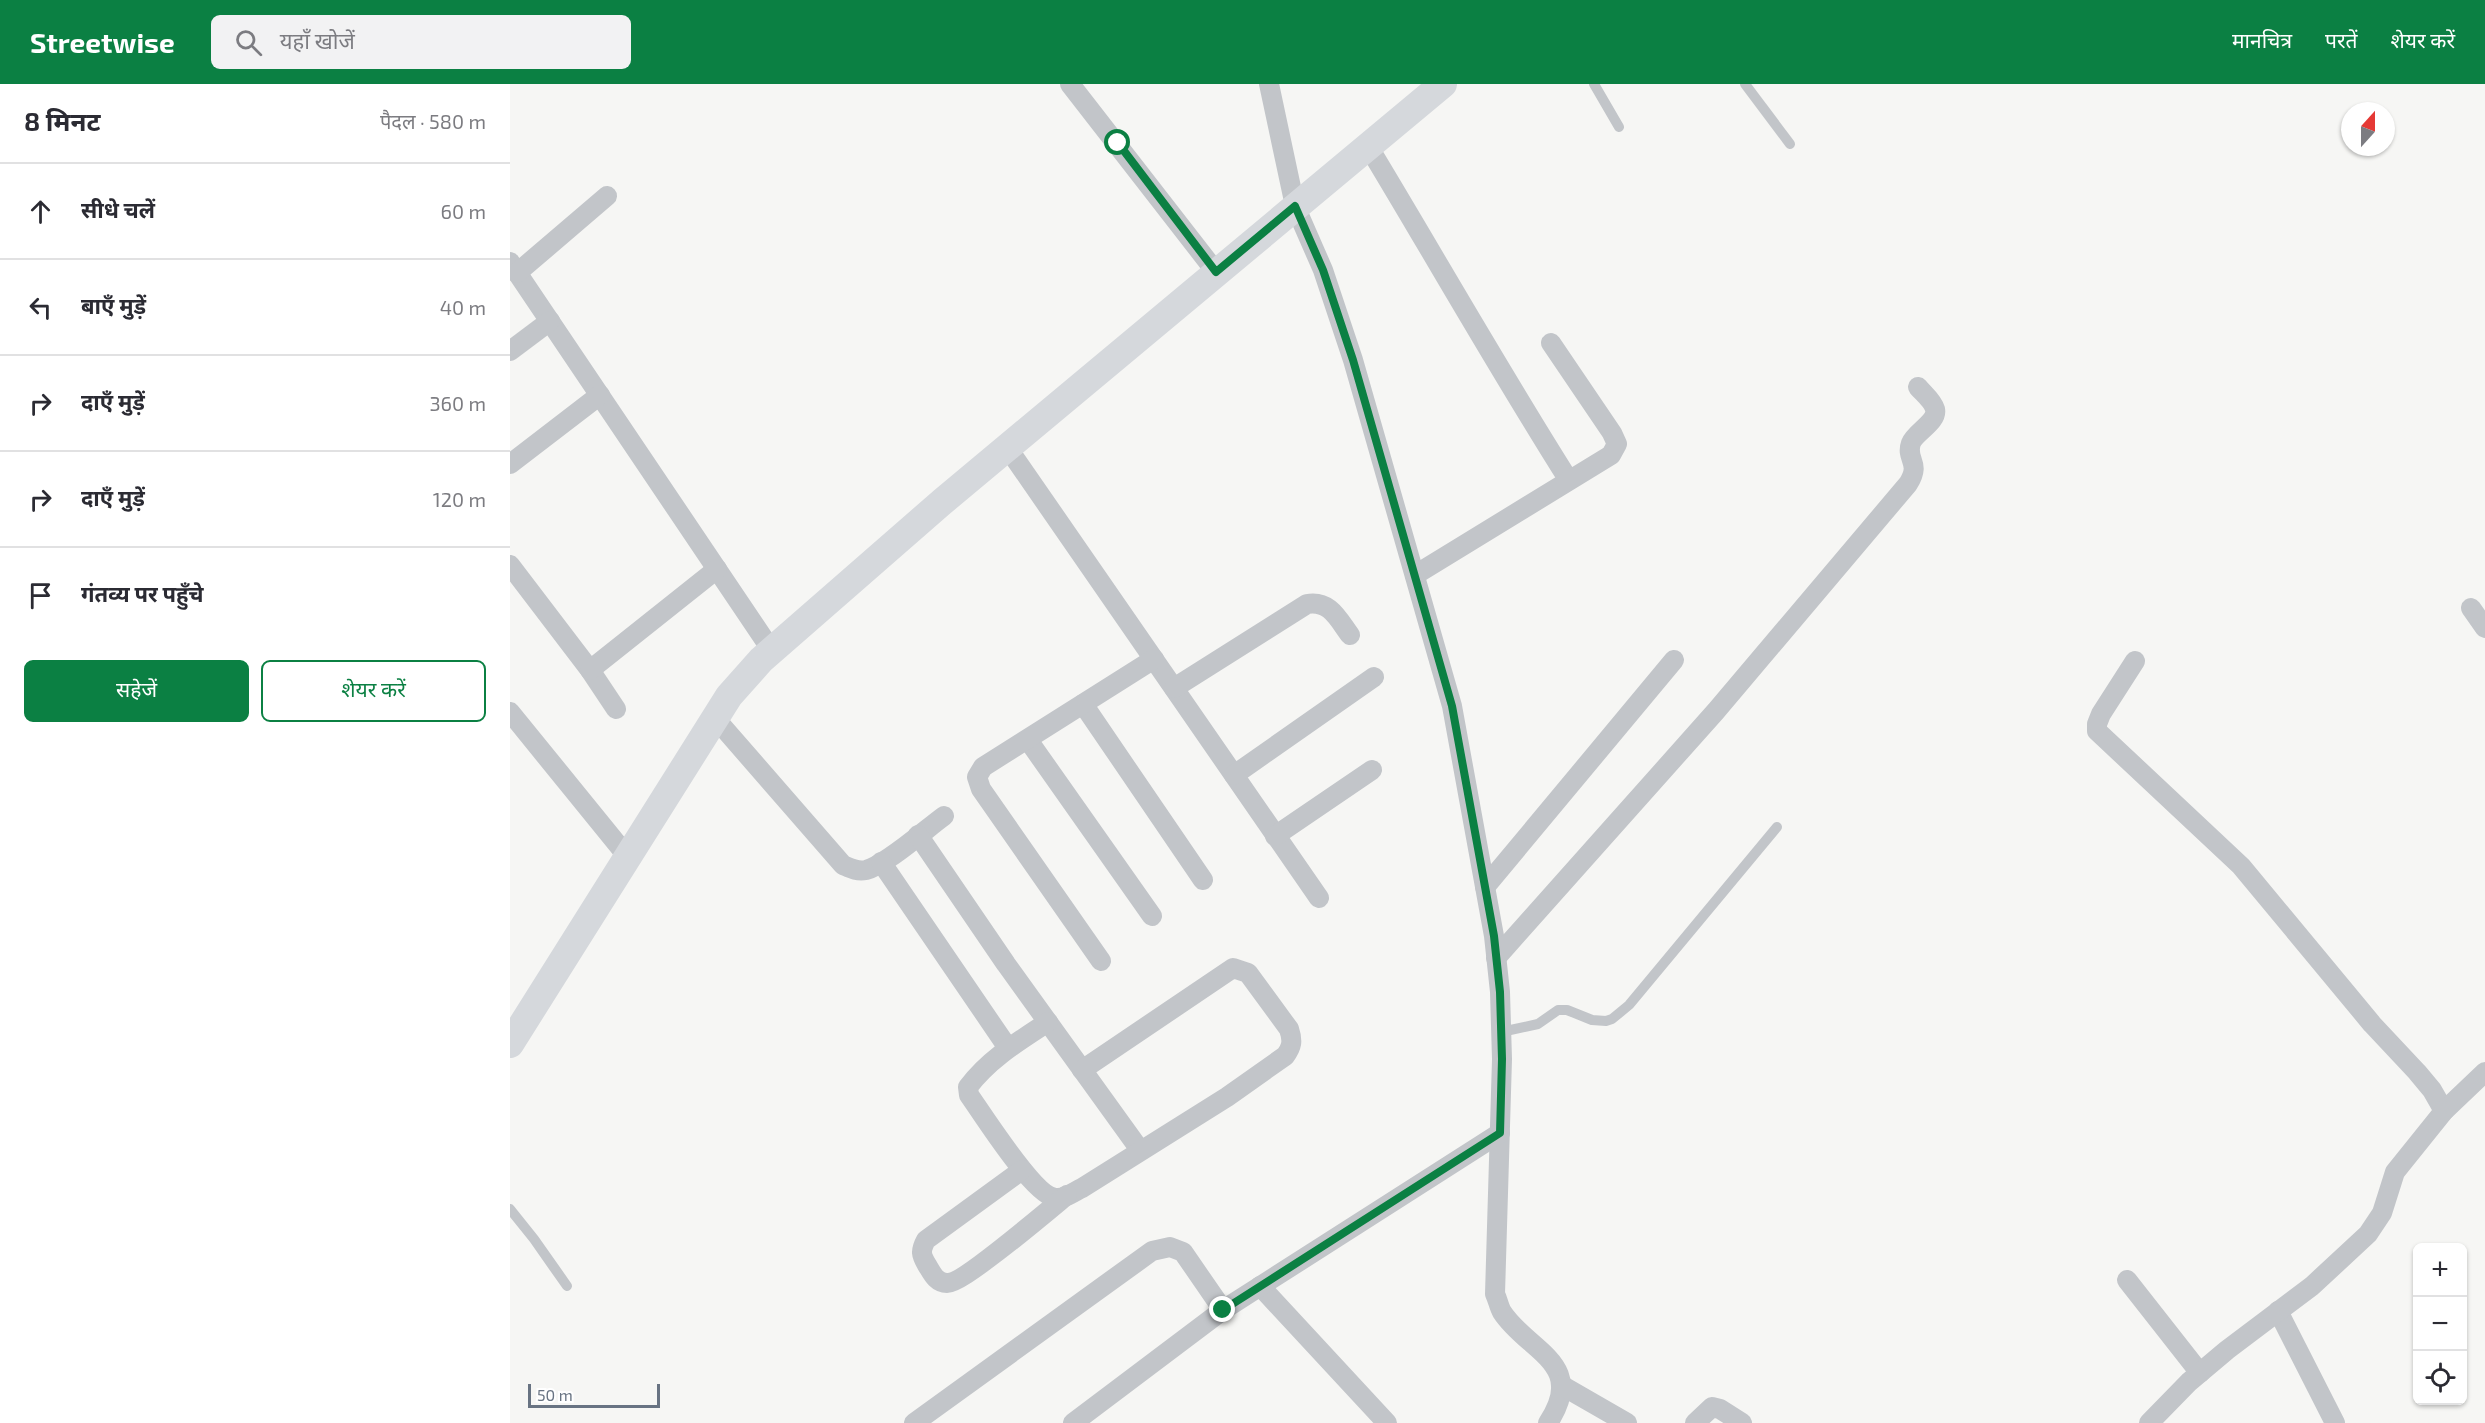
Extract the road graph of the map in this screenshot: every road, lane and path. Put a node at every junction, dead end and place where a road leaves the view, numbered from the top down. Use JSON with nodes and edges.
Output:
{"nodes":[{"id":1,"x":1071,"y":84,"type":"edge"},
{"id":2,"x":1269,"y":84,"type":"edge"},
{"id":3,"x":1443,"y":84,"type":"edge"},
{"id":4,"x":1594,"y":84,"type":"edge"},
{"id":5,"x":1745,"y":84,"type":"edge"},
{"id":6,"x":1619,"y":127,"type":"dead end"},
{"id":7,"x":1790,"y":144,"type":"dead end"},
{"id":8,"x":1368,"y":146,"type":"junction"},
{"id":9,"x":607,"y":196,"type":"dead end"},
{"id":10,"x":1295,"y":206,"type":"junction"},
{"id":11,"x":513,"y":267,"type":"edge"},
{"id":12,"x":1216,"y":272,"type":"junction"},
{"id":13,"x":550,"y":321,"type":"junction"},
{"id":14,"x":1551,"y":343,"type":"dead end"},
{"id":15,"x":510,"y":351,"type":"edge"},
{"id":16,"x":1918,"y":387,"type":"dead end"},
{"id":17,"x":600,"y":395,"type":"junction"},
{"id":18,"x":1007,"y":447,"type":"junction"},
{"id":19,"x":510,"y":464,"type":"edge"},
{"id":20,"x":1568,"y":479,"type":"junction"},
{"id":21,"x":510,"y":565,"type":"edge"},
{"id":22,"x":717,"y":569,"type":"junction"},
{"id":23,"x":1415,"y":575,"type":"junction"},
{"id":24,"x":2470,"y":608,"type":"dead end"},
{"id":25,"x":2485,"y":628,"type":"edge"},
{"id":26,"x":1350,"y":635,"type":"dead end"},
{"id":27,"x":772,"y":651,"type":"junction"},
{"id":28,"x":1154,"y":659,"type":"junction"},
{"id":29,"x":1674,"y":660,"type":"dead end"},
{"id":30,"x":2135,"y":661,"type":"dead end"},
{"id":31,"x":590,"y":670,"type":"junction"},
{"id":32,"x":1374,"y":677,"type":"dead end"},
{"id":33,"x":1174,"y":688,"type":"junction"},
{"id":34,"x":1083,"y":705,"type":"junction"},
{"id":35,"x":616,"y":709,"type":"dead end"},
{"id":36,"x":510,"y":712,"type":"edge"},
{"id":37,"x":715,"y":718,"type":"junction"},
{"id":38,"x":1028,"y":740,"type":"junction"},
{"id":39,"x":1372,"y":770,"type":"dead end"},
{"id":40,"x":1234,"y":775,"type":"junction"},
{"id":41,"x":944,"y":816,"type":"dead end"},
{"id":42,"x":1777,"y":827,"type":"dead end"},
{"id":43,"x":918,"y":836,"type":"junction"},
{"id":44,"x":1275,"y":836,"type":"junction"},
{"id":45,"x":627,"y":856,"type":"junction"},
{"id":46,"x":880,"y":862,"type":"junction"},
{"id":47,"x":1203,"y":880,"type":"dead end"},
{"id":48,"x":1485,"y":887,"type":"junction"},
{"id":49,"x":1318,"y":898,"type":"dead end"},
{"id":50,"x":1152,"y":916,"type":"dead end"},
{"id":51,"x":1496,"y":958,"type":"junction"},
{"id":52,"x":1101,"y":961,"type":"dead end"},
{"id":53,"x":1048,"y":1022,"type":"junction"},
{"id":54,"x":1501,"y":1032,"type":"junction"},
{"id":55,"x":510,"y":1044,"type":"edge"},
{"id":56,"x":1008,"y":1048,"type":"junction"},
{"id":57,"x":1082,"y":1070,"type":"junction"},
{"id":58,"x":2485,"y":1072,"type":"edge"},
{"id":59,"x":2444,"y":1112,"type":"junction"},
{"id":60,"x":1500,"y":1133,"type":"junction"},
{"id":61,"x":1140,"y":1150,"type":"junction"},
{"id":62,"x":1022,"y":1170,"type":"junction"},
{"id":63,"x":1067,"y":1195,"type":"junction"},
{"id":64,"x":510,"y":1209,"type":"edge"},
{"id":65,"x":2127,"y":1280,"type":"dead end"},
{"id":66,"x":567,"y":1286,"type":"dead end"},
{"id":67,"x":1260,"y":1286,"type":"junction"},
{"id":68,"x":1223,"y":1310,"type":"junction"},
{"id":69,"x":2278,"y":1311,"type":"junction"},
{"id":70,"x":2200,"y":1373,"type":"junction"},
{"id":71,"x":1561,"y":1385,"type":"junction"},
{"id":72,"x":914,"y":1423,"type":"edge"},
{"id":73,"x":1073,"y":1423,"type":"edge"},
{"id":74,"x":1388,"y":1423,"type":"edge"},
{"id":75,"x":1548,"y":1423,"type":"edge"},
{"id":76,"x":1627,"y":1423,"type":"edge"},
{"id":77,"x":1695,"y":1423,"type":"edge"},
{"id":78,"x":1743,"y":1423,"type":"edge"},
{"id":79,"x":2149,"y":1423,"type":"edge"},
{"id":80,"x":2335,"y":1423,"type":"edge"}],
"edges":[{"from":1,"to":12,"type":"street"},
{"from":2,"to":10,"type":"street"},
{"from":3,"to":8,"type":"street"},
{"from":4,"to":6,"type":"lane"},
{"from":5,"to":7,"type":"lane"},
{"from":8,"to":10,"type":"street"},
{"from":8,"to":20,"type":"street"},
{"from":9,"to":11,"type":"street"},
{"from":10,"to":12,"type":"street"},
{"from":10,"to":23,"type":"street"},
{"from":11,"to":13,"type":"street"},
{"from":12,"to":18,"type":"street"},
{"from":13,"to":15,"type":"street"},
{"from":13,"to":17,"type":"street"},
{"from":14,"to":20,"type":"street"},
{"from":16,"to":51,"type":"street"},
{"from":17,"to":19,"type":"street"},
{"from":17,"to":22,"type":"street"},
{"from":18,"to":27,"type":"street"},
{"from":18,"to":28,"type":"street"},
{"from":20,"to":23,"type":"street"},
{"from":21,"to":31,"type":"street"},
{"from":22,"to":27,"type":"street"},
{"from":22,"to":31,"type":"street"},
{"from":23,"to":48,"type":"street"},
{"from":24,"to":25,"type":"street"},
{"from":26,"to":33,"type":"street"},
{"from":27,"to":37,"type":"street"},
{"from":28,"to":33,"type":"street"},
{"from":28,"to":34,"type":"street"},
{"from":29,"to":48,"type":"street"},
{"from":30,"to":59,"type":"street"},
{"from":31,"to":35,"type":"street"},
{"from":32,"to":40,"type":"street"},
{"from":33,"to":40,"type":"street"},
{"from":34,"to":38,"type":"street"},
{"from":34,"to":47,"type":"street"},
{"from":36,"to":45,"type":"street"},
{"from":37,"to":45,"type":"street"},
{"from":37,"to":46,"type":"street"},
{"from":38,"to":50,"type":"street"},
{"from":38,"to":52,"type":"street"},
{"from":39,"to":44,"type":"street"},
{"from":40,"to":44,"type":"street"},
{"from":41,"to":43,"type":"street"},
{"from":42,"to":54,"type":"lane"},
{"from":43,"to":46,"type":"street"},
{"from":43,"to":53,"type":"street"},
{"from":44,"to":49,"type":"street"},
{"from":45,"to":55,"type":"street"},
{"from":46,"to":56,"type":"street"},
{"from":48,"to":51,"type":"street"},
{"from":51,"to":54,"type":"street"},
{"from":53,"to":56,"type":"street"},
{"from":53,"to":57,"type":"street"},
{"from":54,"to":60,"type":"street"},
{"from":56,"to":62,"type":"street"},
{"from":57,"to":61,"type":"street"},
{"from":57,"to":61,"type":"street"},
{"from":58,"to":59,"type":"street"},
{"from":59,"to":69,"type":"street"},
{"from":60,"to":67,"type":"street"},
{"from":60,"to":71,"type":"street"},
{"from":61,"to":63,"type":"street"},
{"from":62,"to":63,"type":"street"},
{"from":62,"to":63,"type":"street"},
{"from":64,"to":66,"type":"lane"},
{"from":65,"to":70,"type":"street"},
{"from":67,"to":68,"type":"street"},
{"from":67,"to":74,"type":"street"},
{"from":68,"to":72,"type":"street"},
{"from":68,"to":73,"type":"street"},
{"from":69,"to":70,"type":"street"},
{"from":69,"to":80,"type":"street"},
{"from":70,"to":79,"type":"street"},
{"from":71,"to":75,"type":"street"},
{"from":71,"to":76,"type":"street"},
{"from":77,"to":78,"type":"street"}]}
